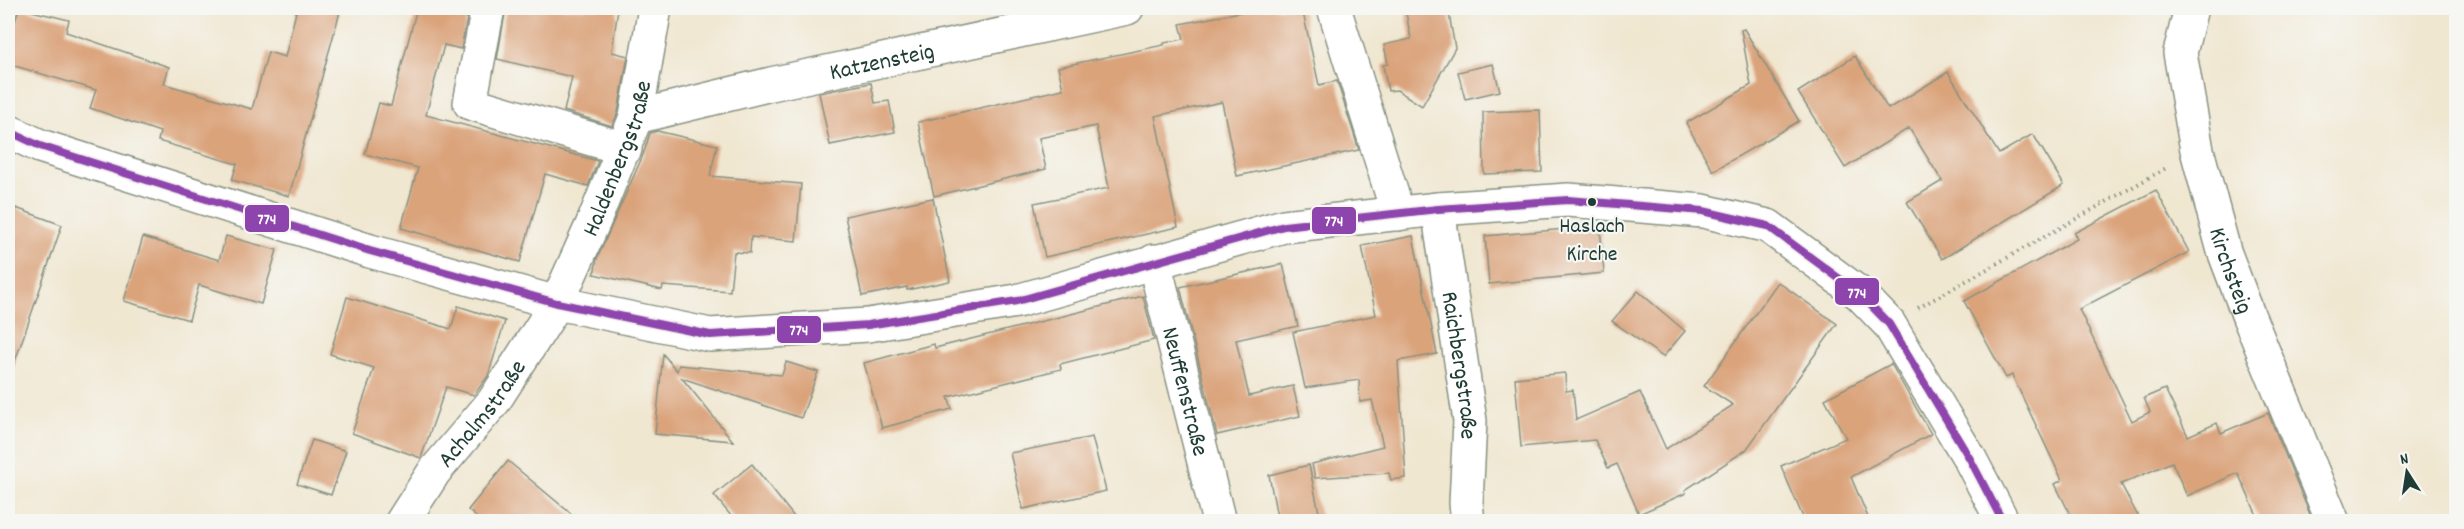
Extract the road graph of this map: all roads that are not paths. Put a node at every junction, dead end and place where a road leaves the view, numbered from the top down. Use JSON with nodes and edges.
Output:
{"nodes":[{"id":1,"x":488,"y":8,"type":"edge"},
{"id":2,"x":655,"y":8,"type":"edge"},
{"id":3,"x":1127,"y":8,"type":"edge"},
{"id":4,"x":1334,"y":8,"type":"edge"},
{"id":5,"x":2191,"y":8,"type":"edge"},
{"id":6,"x":636,"y":117,"type":"junction"},
{"id":7,"x":8,"y":131,"type":"edge"},
{"id":8,"x":625,"y":148,"type":"junction"},
{"id":9,"x":1438,"y":210,"type":"junction"},
{"id":10,"x":1398,"y":214,"type":"junction"},
{"id":11,"x":1154,"y":261,"type":"junction"},
{"id":12,"x":557,"y":303,"type":"junction"},
{"id":13,"x":402,"y":522,"type":"edge"},
{"id":14,"x":1219,"y":522,"type":"edge"},
{"id":15,"x":1468,"y":522,"type":"edge"},
{"id":16,"x":2003,"y":522,"type":"edge"},
{"id":17,"x":2333,"y":522,"type":"edge"}],
"edges":[{"from":1,"to":8,"type":"street"},
{"from":2,"to":6,"type":"street","name":"Haldenbergstraße"},
{"from":3,"to":6,"type":"street","name":"Katzensteig"},
{"from":4,"to":10,"type":"street"},
{"from":5,"to":17,"type":"street","name":"Kirchsteig"},
{"from":6,"to":8,"type":"street","name":"Haldenbergstraße"},
{"from":7,"to":12,"type":"street"},
{"from":8,"to":12,"type":"street","name":"Haldenbergstraße"},
{"from":9,"to":10,"type":"street"},
{"from":9,"to":15,"type":"street","name":"Raichbergstraße"},
{"from":9,"to":16,"type":"street"},
{"from":10,"to":11,"type":"street"},
{"from":11,"to":12,"type":"street"},
{"from":11,"to":14,"type":"street","name":"Neuffenstraße"},
{"from":12,"to":13,"type":"street","name":"Achalmstraße"}]}
